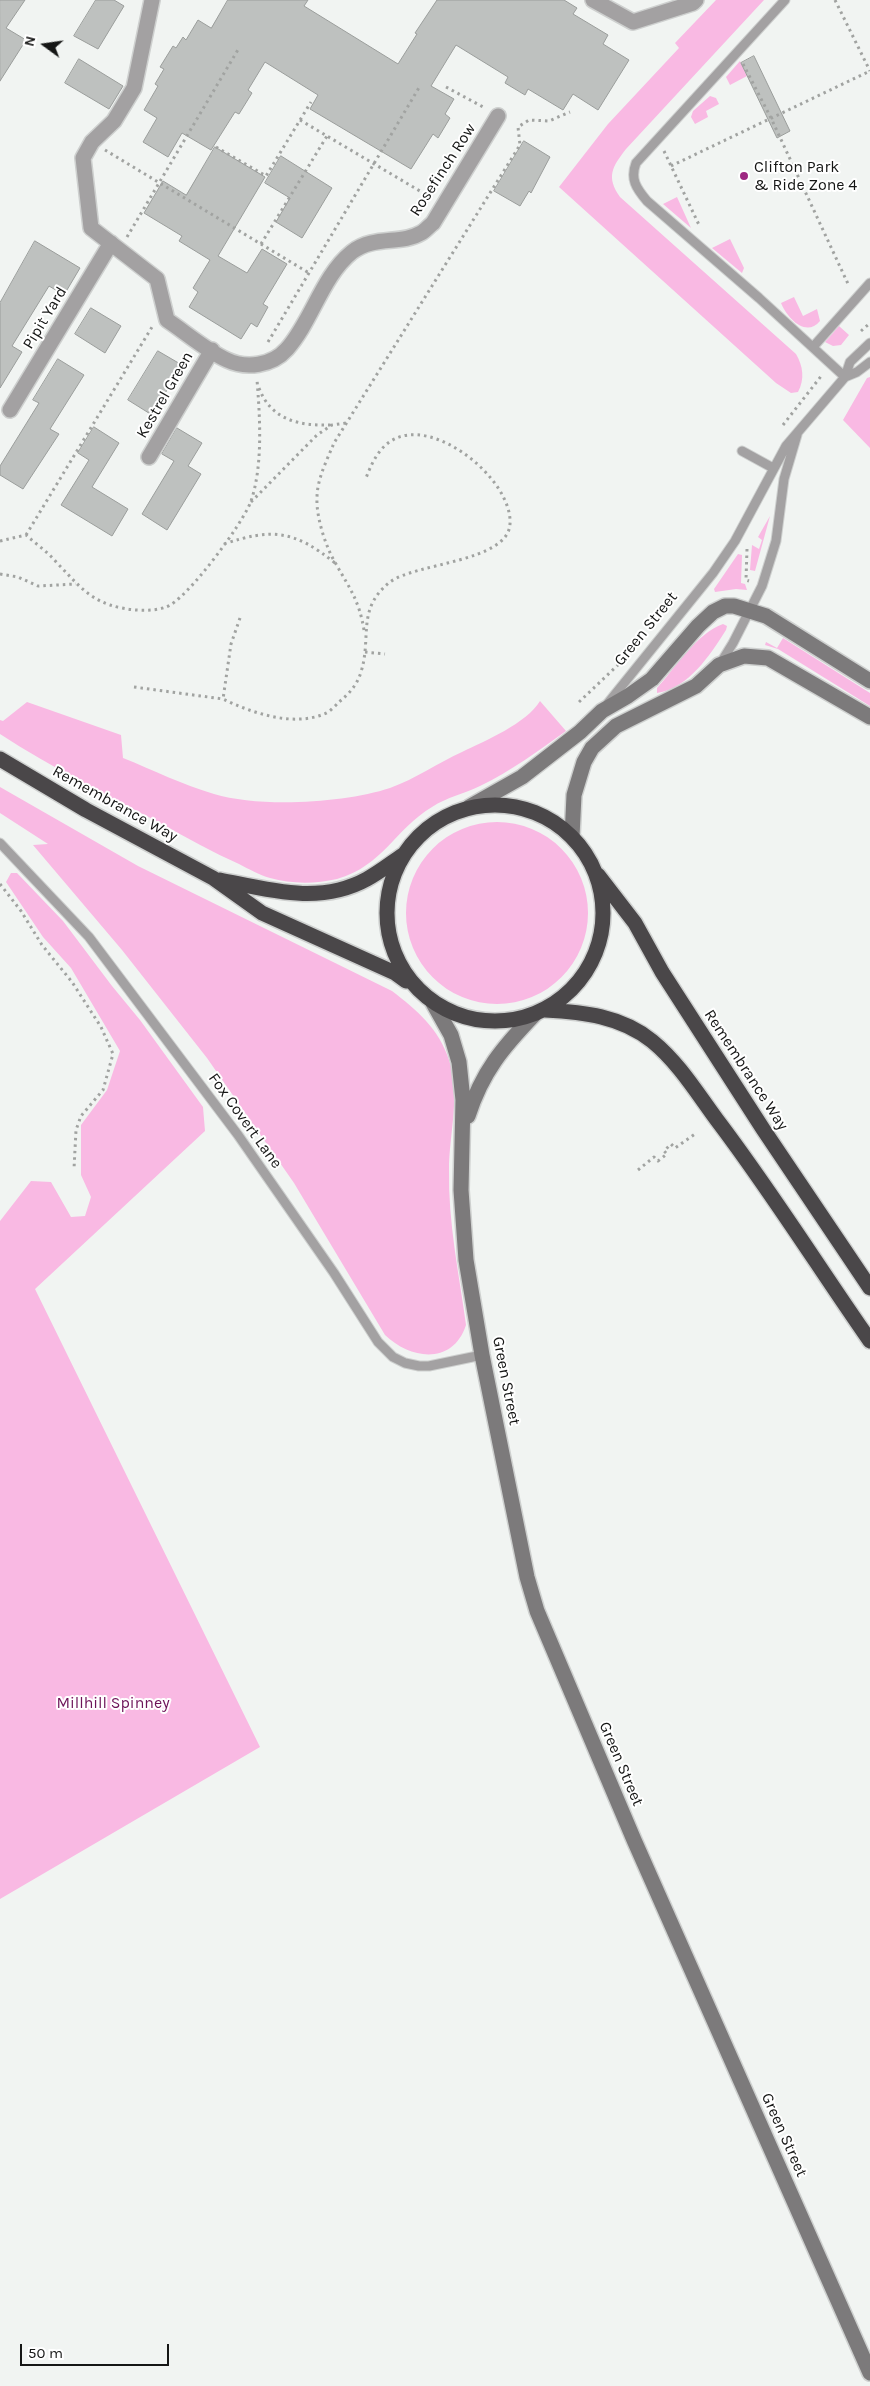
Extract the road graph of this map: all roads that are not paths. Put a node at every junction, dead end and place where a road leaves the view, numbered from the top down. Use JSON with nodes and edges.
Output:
{"nodes":[{"id":1,"x":152,"y":0,"type":"edge"},
{"id":2,"x":593,"y":0,"type":"edge"},
{"id":3,"x":696,"y":0,"type":"edge"},
{"id":4,"x":785,"y":0,"type":"edge"},
{"id":5,"x":498,"y":116,"type":"dead end"},
{"id":6,"x":115,"y":247,"type":"junction"},
{"id":7,"x":870,"y":282,"type":"edge"},
{"id":8,"x":870,"y":343,"type":"edge"},
{"id":9,"x":813,"y":346,"type":"junction"},
{"id":10,"x":212,"y":350,"type":"junction"},
{"id":11,"x":870,"y":362,"type":"edge"},
{"id":12,"x":845,"y":377,"type":"junction"},
{"id":13,"x":10,"y":410,"type":"dead end"},
{"id":14,"x":800,"y":427,"type":"junction"},
{"id":15,"x":742,"y":451,"type":"dead end"},
{"id":16,"x":149,"y":457,"type":"dead end"},
{"id":17,"x":773,"y":468,"type":"junction"},
{"id":18,"x":751,"y":610,"type":"junction"},
{"id":19,"x":719,"y":665,"type":"junction"},
{"id":20,"x":870,"y":681,"type":"edge"},
{"id":21,"x":602,"y":711,"type":"junction"},
{"id":22,"x":870,"y":717,"type":"edge"},
{"id":23,"x":0,"y":759,"type":"edge"},
{"id":24,"x":470,"y":808,"type":"junction"},
{"id":25,"x":572,"y":837,"type":"junction"},
{"id":26,"x":0,"y":843,"type":"edge"},
{"id":27,"x":403,"y":855,"type":"junction"},
{"id":28,"x":594,"y":870,"type":"junction"},
{"id":29,"x":213,"y":878,"type":"junction"},
{"id":30,"x":418,"y":990,"type":"junction"},
{"id":31,"x":433,"y":1003,"type":"junction"},
{"id":32,"x":540,"y":1012,"type":"junction"},
{"id":33,"x":462,"y":1134,"type":"junction"},
{"id":34,"x":870,"y":1288,"type":"edge"},
{"id":35,"x":870,"y":1341,"type":"edge"},
{"id":36,"x":482,"y":1355,"type":"junction"},
{"id":37,"x":870,"y":2373,"type":"edge"}],
"edges":[{"from":1,"to":6,"type":"street"},
{"from":2,"to":3,"type":"street"},
{"from":4,"to":9,"type":"lane"},
{"from":5,"to":10,"type":"street","name":"Rosefinch Row"},
{"from":6,"to":10,"type":"street"},
{"from":6,"to":13,"type":"street","name":"Pipit Yard"},
{"from":7,"to":9,"type":"lane"},
{"from":8,"to":12,"type":"lane"},
{"from":9,"to":12,"type":"lane"},
{"from":10,"to":16,"type":"street","name":"Kestrel Green"},
{"from":11,"to":12,"type":"lane"},
{"from":12,"to":14,"type":"lane","name":"Green Street"},
{"from":14,"to":17,"type":"lane","name":"Green Street"},
{"from":14,"to":18,"type":"lane","name":"Green Street"},
{"from":15,"to":17,"type":"lane"},
{"from":17,"to":21,"type":"lane","name":"Green Street"},
{"from":18,"to":19,"type":"lane","name":"Green Street"},
{"from":18,"to":20,"type":"street"},
{"from":18,"to":21,"type":"street"},
{"from":19,"to":22,"type":"street"},
{"from":19,"to":25,"type":"street","name":"Green Street"},
{"from":21,"to":24,"type":"street","name":"Green Street"},
{"from":23,"to":29,"type":"highway","name":"Remembrance Way"},
{"from":24,"to":25,"type":"highway"},
{"from":24,"to":27,"type":"highway"},
{"from":25,"to":28,"type":"highway"},
{"from":26,"to":36,"type":"lane","name":"Fox Covert Lane"},
{"from":27,"to":29,"type":"highway","name":"Remembrance Way"},
{"from":27,"to":30,"type":"highway"},
{"from":28,"to":32,"type":"highway"},
{"from":28,"to":34,"type":"highway","name":"Remembrance Way"},
{"from":29,"to":30,"type":"highway","name":"Remembrance Way"},
{"from":30,"to":31,"type":"highway"},
{"from":31,"to":32,"type":"highway"},
{"from":31,"to":33,"type":"street","name":"Green Street"},
{"from":32,"to":33,"type":"street","name":"Green Street"},
{"from":32,"to":35,"type":"highway"},
{"from":33,"to":36,"type":"street","name":"Green Street"},
{"from":36,"to":37,"type":"street","name":"Green Street"}]}
